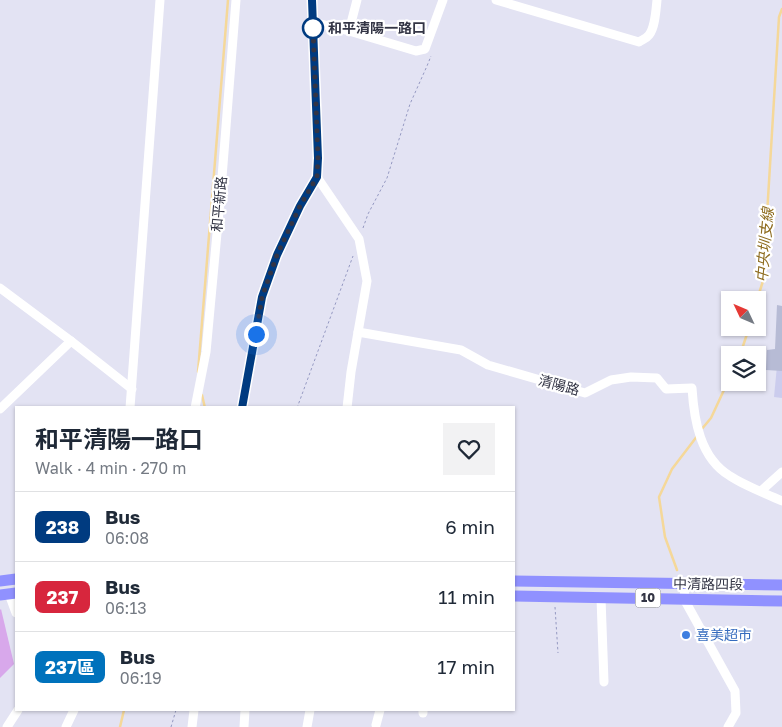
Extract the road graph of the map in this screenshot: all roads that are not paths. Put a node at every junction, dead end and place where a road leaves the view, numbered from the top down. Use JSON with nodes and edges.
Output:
{"nodes":[{"id":1,"x":160,"y":0,"type":"edge"},
{"id":2,"x":236,"y":0,"type":"edge"},
{"id":3,"x":312,"y":0,"type":"edge"},
{"id":4,"x":357,"y":0,"type":"edge"},
{"id":5,"x":442,"y":0,"type":"edge"},
{"id":6,"x":496,"y":0,"type":"edge"},
{"id":7,"x":657,"y":0,"type":"edge"},
{"id":8,"x":313,"y":22,"type":"junction"},
{"id":9,"x":349,"y":31,"type":"junction"},
{"id":10,"x":317,"y":177,"type":"junction"},
{"id":11,"x":0,"y":288,"type":"edge"},
{"id":12,"x":358,"y":332,"type":"junction"},
{"id":13,"x":71,"y":341,"type":"junction"},
{"id":14,"x":132,"y":389,"type":"junction"},
{"id":15,"x":130,"y":406,"type":"edge"},
{"id":16,"x":195,"y":406,"type":"edge"},
{"id":17,"x":242,"y":406,"type":"edge"},
{"id":18,"x":347,"y":406,"type":"edge"},
{"id":19,"x":0,"y":409,"type":"edge"},
{"id":20,"x":782,"y":472,"type":"edge"},
{"id":21,"x":761,"y":491,"type":"junction"},
{"id":22,"x":782,"y":501,"type":"edge"},
{"id":23,"x":15,"y":580,"type":"edge"},
{"id":24,"x":0,"y":581,"type":"edge"},
{"id":25,"x":515,"y":581,"type":"edge"},
{"id":26,"x":685,"y":584,"type":"junction"},
{"id":27,"x":782,"y":585,"type":"edge"},
{"id":28,"x":8,"y":594,"type":"edge"},
{"id":29,"x":515,"y":596,"type":"edge"},
{"id":30,"x":601,"y":598,"type":"junction"},
{"id":31,"x":684,"y":599,"type":"junction"},
{"id":32,"x":782,"y":601,"type":"edge"},
{"id":33,"x":15,"y":611,"type":"edge"},
{"id":34,"x":604,"y":682,"type":"dead end"},
{"id":35,"x":17,"y":711,"type":"edge"},
{"id":36,"x":74,"y":711,"type":"edge"},
{"id":37,"x":194,"y":711,"type":"edge"},
{"id":38,"x":245,"y":711,"type":"edge"},
{"id":39,"x":310,"y":711,"type":"edge"},
{"id":40,"x":380,"y":711,"type":"edge"},
{"id":41,"x":376,"y":725,"type":"dead end"},
{"id":42,"x":7,"y":727,"type":"edge"},
{"id":43,"x":66,"y":727,"type":"edge"},
{"id":44,"x":192,"y":727,"type":"edge"},
{"id":45,"x":244,"y":727,"type":"edge"},
{"id":46,"x":307,"y":727,"type":"edge"},
{"id":47,"x":728,"y":727,"type":"edge"}],
"edges":[{"from":1,"to":14,"type":"street"},
{"from":2,"to":16,"type":"street","name":"和平新路"},
{"from":3,"to":8,"type":"street"},
{"from":4,"to":9,"type":"street"},
{"from":5,"to":9,"type":"street"},
{"from":6,"to":7,"type":"street"},
{"from":8,"to":9,"type":"street"},
{"from":8,"to":10,"type":"street"},
{"from":10,"to":12,"type":"street"},
{"from":10,"to":17,"type":"street"},
{"from":11,"to":13,"type":"street"},
{"from":12,"to":18,"type":"street"},
{"from":12,"to":21,"type":"street","name":"清陽路"},
{"from":13,"to":14,"type":"street"},
{"from":13,"to":19,"type":"street"},
{"from":14,"to":15,"type":"street"},
{"from":20,"to":21,"type":"street"},
{"from":21,"to":22,"type":"street","name":"清陽路"},
{"from":23,"to":24,"type":"main road"},
{"from":25,"to":26,"type":"main road","name":"中清路四段","number":"10"},
{"from":26,"to":27,"type":"main road","name":"中清路四段","number":"10"},
{"from":26,"to":31,"type":"street"},
{"from":28,"to":33,"type":"street"},
{"from":29,"to":30,"type":"main road","name":"中清路四段","number":"10"},
{"from":30,"to":31,"type":"main road","name":"中清路四段","number":"10"},
{"from":30,"to":34,"type":"street"},
{"from":31,"to":32,"type":"main road","name":"中清路四段","number":"10"},
{"from":31,"to":47,"type":"street"},
{"from":35,"to":42,"type":"street"},
{"from":36,"to":43,"type":"street"},
{"from":37,"to":44,"type":"street"},
{"from":38,"to":45,"type":"street"},
{"from":39,"to":46,"type":"street"},
{"from":40,"to":41,"type":"street"}]}
